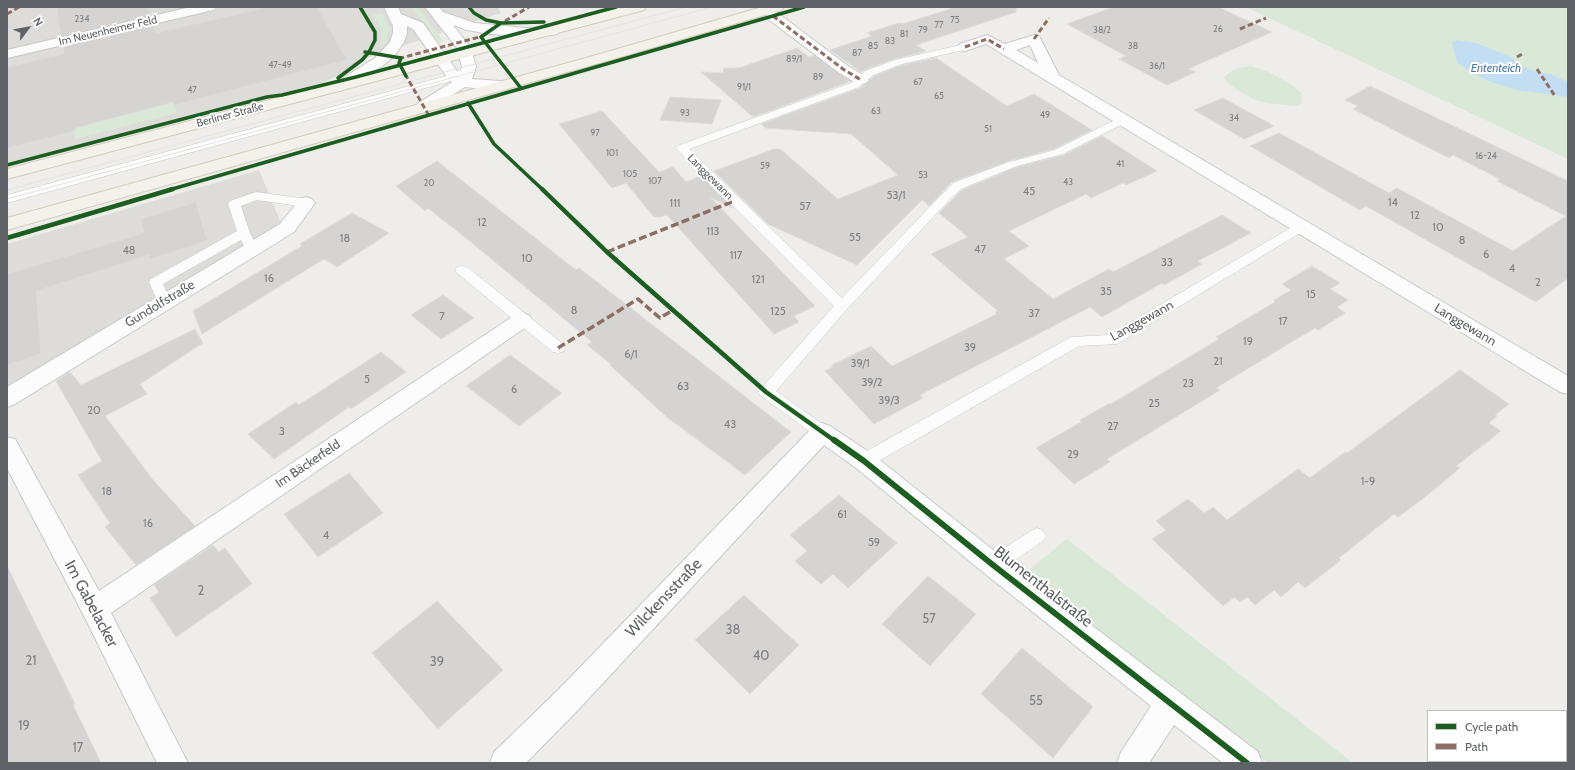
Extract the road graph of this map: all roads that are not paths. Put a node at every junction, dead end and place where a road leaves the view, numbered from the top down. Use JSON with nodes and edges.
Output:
{"nodes":[{"id":1,"x":209,"y":7,"type":"edge"},
{"id":2,"x":639,"y":7,"type":"edge"},
{"id":3,"x":435,"y":11,"type":"edge"},
{"id":4,"x":775,"y":11,"type":"edge"},
{"id":5,"x":394,"y":12,"type":"edge"},
{"id":6,"x":552,"y":31,"type":"junction"},
{"id":7,"x":965,"y":47,"type":"joint"},
{"id":8,"x":1004,"y":49,"type":"junction"},
{"id":9,"x":7,"y":54,"type":"edge"},
{"id":10,"x":442,"y":60,"type":"junction"},
{"id":11,"x":467,"y":60,"type":"junction"},
{"id":12,"x":458,"y":79,"type":"junction"},
{"id":13,"x":1053,"y":79,"type":"junction"},
{"id":14,"x":861,"y":80,"type":"junction"},
{"id":15,"x":340,"y":86,"type":"junction"},
{"id":16,"x":500,"y":86,"type":"junction"},
{"id":17,"x":424,"y":107,"type":"junction"},
{"id":18,"x":1123,"y":120,"type":"junction"},
{"id":19,"x":7,"y":174,"type":"edge"},
{"id":20,"x":7,"y":199,"type":"edge"},
{"id":21,"x":306,"y":203,"type":"joint"},
{"id":22,"x":7,"y":224,"type":"edge"},
{"id":23,"x":1301,"y":227,"type":"junction"},
{"id":24,"x":248,"y":241,"type":"junction"},
{"id":25,"x":462,"y":270,"type":"dead end"},
{"id":26,"x":842,"y":306,"type":"junction"},
{"id":27,"x":522,"y":320,"type":"junction"},
{"id":28,"x":558,"y":348,"type":"dead end"},
{"id":29,"x":1568,"y":386,"type":"edge"},
{"id":30,"x":7,"y":398,"type":"edge"},
{"id":31,"x":822,"y":432,"type":"junction"},
{"id":32,"x":7,"y":446,"type":"edge"},
{"id":33,"x":864,"y":461,"type":"junction"},
{"id":34,"x":1037,"y":536,"type":"dead end"},
{"id":35,"x":993,"y":564,"type":"junction"},
{"id":36,"x":95,"y":609,"type":"junction"},
{"id":37,"x":1172,"y":704,"type":"junction"},
{"id":38,"x":173,"y":763,"type":"edge"},
{"id":39,"x":505,"y":763,"type":"edge"},
{"id":40,"x":1132,"y":763,"type":"edge"},
{"id":41,"x":1247,"y":763,"type":"edge"}],
"edges":[{"from":1,"to":9,"type":"street","name":"Im Neuenheimer Feld"},
{"from":2,"to":6,"type":"main road","name":"Berliner Straße"},
{"from":3,"to":6,"type":"street"},
{"from":3,"to":11,"type":"street"},
{"from":4,"to":14,"type":"street"},
{"from":4,"to":16,"type":"main road"},
{"from":5,"to":10,"type":"street"},
{"from":5,"to":15,"type":"street"},
{"from":6,"to":11,"type":"main road","name":"Berliner Straße"},
{"from":7,"to":8,"type":"street","name":"Langgewann"},
{"from":7,"to":14,"type":"lane","name":"Langgewann"},
{"from":8,"to":13,"type":"street","name":"Langgewann"},
{"from":8,"to":13,"type":"street"},
{"from":10,"to":11,"type":"main road","name":"Berliner Straße"},
{"from":10,"to":12,"type":"street"},
{"from":10,"to":15,"type":"main road","name":"Berliner Straße"},
{"from":11,"to":12,"type":"street"},
{"from":12,"to":16,"type":"street"},
{"from":12,"to":17,"type":"street"},
{"from":12,"to":20,"type":"lane"},
{"from":13,"to":18,"type":"street","name":"Langgewann"},
{"from":14,"to":26,"type":"lane","name":"Langgewann"},
{"from":15,"to":19,"type":"main road","name":"Berliner Straße"},
{"from":16,"to":17,"type":"main road"},
{"from":17,"to":22,"type":"main road"},
{"from":18,"to":23,"type":"street","name":"Langgewann"},
{"from":18,"to":26,"type":"lane"},
{"from":21,"to":24,"type":"street","name":"Gundolfstraße"},
{"from":21,"to":24,"type":"lane"},
{"from":23,"to":29,"type":"street","name":"Langgewann"},
{"from":23,"to":33,"type":"lane","name":"Langgewann"},
{"from":24,"to":30,"type":"street","name":"Gundolfstraße"},
{"from":25,"to":27,"type":"lane"},
{"from":26,"to":31,"type":"lane"},
{"from":27,"to":28,"type":"lane"},
{"from":27,"to":36,"type":"street","name":"Im Bäckerfeld"},
{"from":31,"to":33,"type":"street","name":"Blumenthalstraße"},
{"from":31,"to":39,"type":"street","name":"Wilckensstraße"},
{"from":32,"to":36,"type":"street","name":"Im Gabelacker"},
{"from":33,"to":35,"type":"street","name":"Blumenthalstraße"},
{"from":34,"to":35,"type":"lane"},
{"from":35,"to":37,"type":"street","name":"Blumenthalstraße"},
{"from":36,"to":38,"type":"street","name":"Im Gabelacker"},
{"from":37,"to":40,"type":"street"},
{"from":37,"to":41,"type":"street","name":"Blumenthalstraße"}]}
